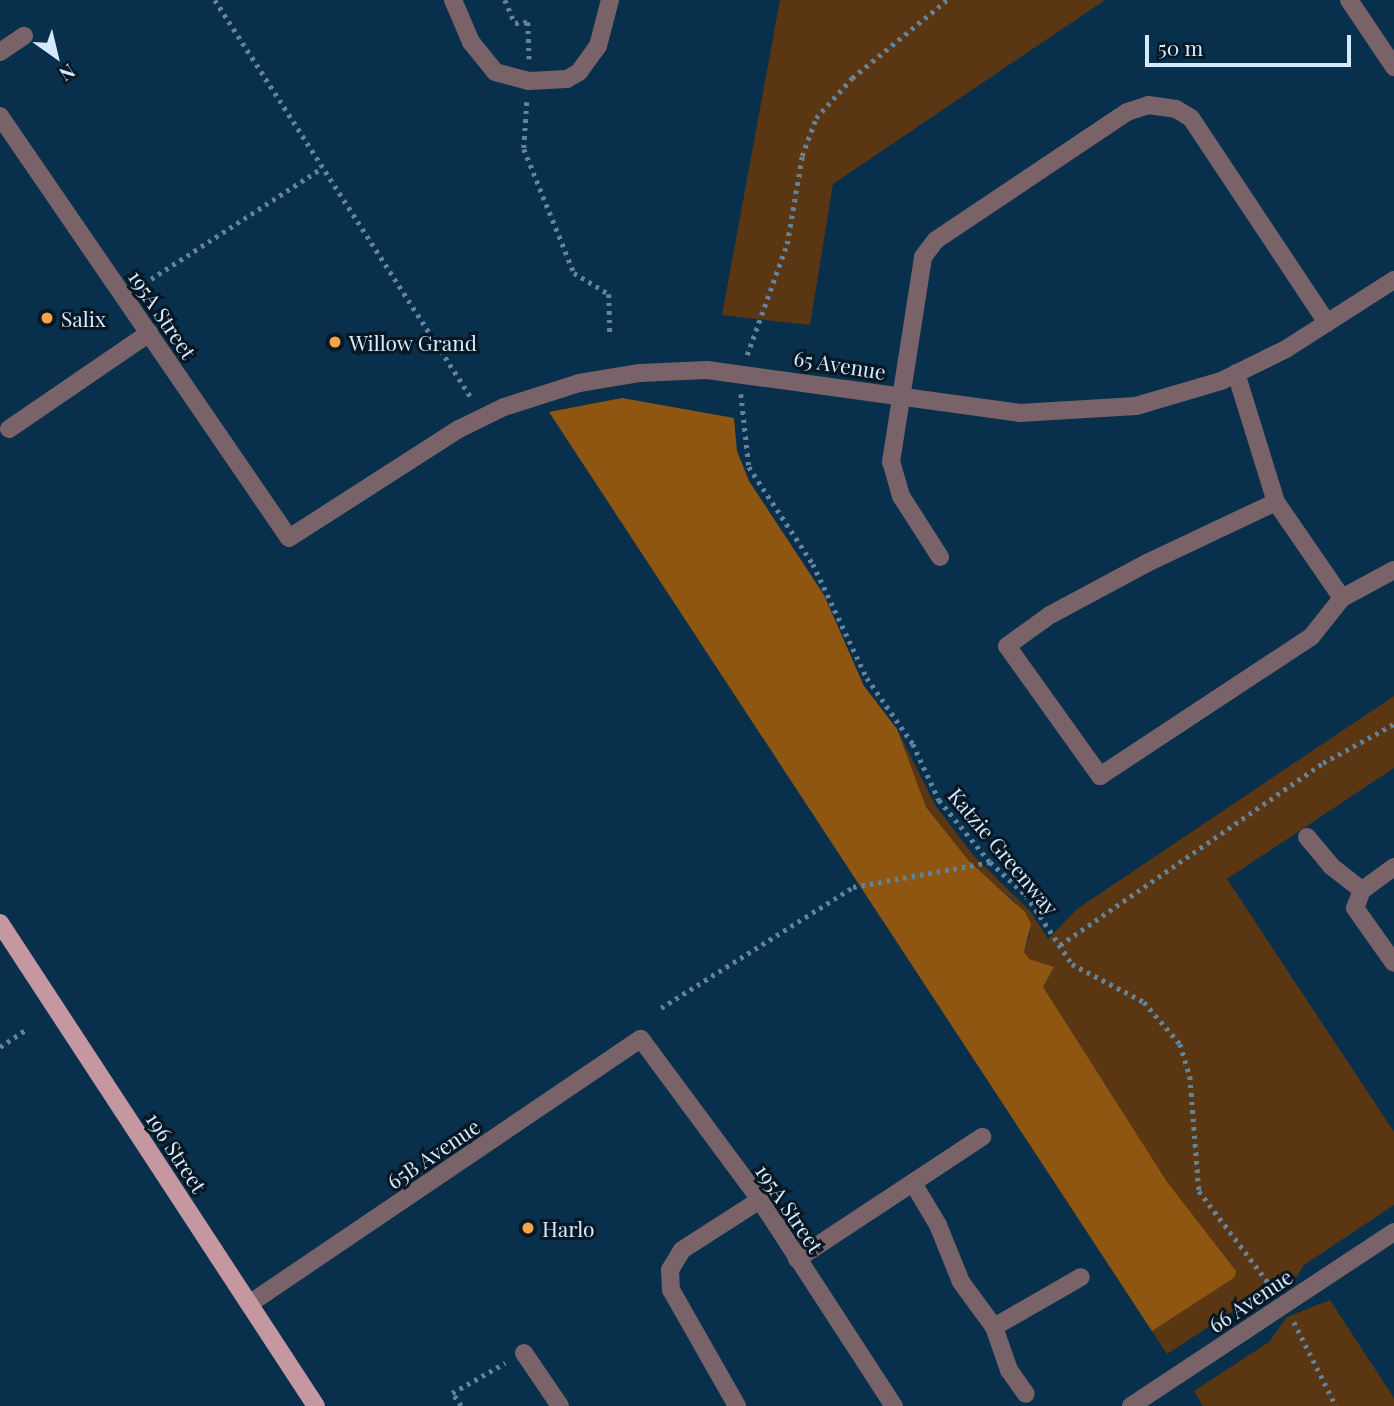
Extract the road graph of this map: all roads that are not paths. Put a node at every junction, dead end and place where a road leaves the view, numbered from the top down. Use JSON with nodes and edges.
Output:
{"nodes":[{"id":1,"x":453,"y":0,"type":"edge"},
{"id":2,"x":610,"y":0,"type":"edge"},
{"id":3,"x":1349,"y":0,"type":"edge"},
{"id":4,"x":24,"y":36,"type":"dead end"},
{"id":5,"x":0,"y":52,"type":"edge"},
{"id":6,"x":1394,"y":67,"type":"edge"},
{"id":7,"x":0,"y":116,"type":"edge"},
{"id":8,"x":1394,"y":280,"type":"edge"},
{"id":9,"x":1327,"y":323,"type":"junction"},
{"id":10,"x":149,"y":333,"type":"junction"},
{"id":11,"x":1236,"y":373,"type":"junction"},
{"id":12,"x":899,"y":396,"type":"junction"},
{"id":13,"x":9,"y":429,"type":"dead end"},
{"id":14,"x":1276,"y":502,"type":"junction"},
{"id":15,"x":289,"y":538,"type":"joint"},
{"id":16,"x":940,"y":557,"type":"dead end"},
{"id":17,"x":1394,"y":570,"type":"edge"},
{"id":18,"x":1342,"y":598,"type":"junction"},
{"id":19,"x":1307,"y":837,"type":"dead end"},
{"id":20,"x":1394,"y":867,"type":"edge"},
{"id":21,"x":1362,"y":890,"type":"junction"},
{"id":22,"x":0,"y":923,"type":"edge"},
{"id":23,"x":1394,"y":963,"type":"edge"},
{"id":24,"x":641,"y":1039,"type":"joint"},
{"id":25,"x":982,"y":1137,"type":"dead end"},
{"id":26,"x":913,"y":1183,"type":"junction"},
{"id":27,"x":760,"y":1200,"type":"junction"},
{"id":28,"x":1394,"y":1231,"type":"edge"},
{"id":29,"x":797,"y":1259,"type":"junction"},
{"id":30,"x":1082,"y":1277,"type":"dead end"},
{"id":31,"x":249,"y":1304,"type":"junction"},
{"id":32,"x":994,"y":1327,"type":"junction"},
{"id":33,"x":524,"y":1353,"type":"road end"},
{"id":34,"x":1026,"y":1394,"type":"dead end"},
{"id":35,"x":316,"y":1406,"type":"edge"},
{"id":36,"x":560,"y":1406,"type":"edge"},
{"id":37,"x":737,"y":1406,"type":"edge"},
{"id":38,"x":894,"y":1406,"type":"edge"},
{"id":39,"x":1130,"y":1406,"type":"edge"}],
"edges":[{"from":1,"to":2,"type":"street"},
{"from":3,"to":6,"type":"street"},
{"from":4,"to":5,"type":"street"},
{"from":7,"to":10,"type":"street","name":"195A Street"},
{"from":8,"to":9,"type":"street","name":"65 Avenue"},
{"from":9,"to":11,"type":"street","name":"65 Avenue"},
{"from":9,"to":12,"type":"street"},
{"from":10,"to":13,"type":"street"},
{"from":10,"to":15,"type":"street","name":"195A Street"},
{"from":11,"to":12,"type":"street","name":"65 Avenue"},
{"from":11,"to":14,"type":"street"},
{"from":12,"to":15,"type":"street","name":"65 Avenue"},
{"from":12,"to":16,"type":"street"},
{"from":14,"to":18,"type":"street"},
{"from":14,"to":18,"type":"street"},
{"from":17,"to":18,"type":"street"},
{"from":19,"to":21,"type":"street"},
{"from":20,"to":21,"type":"street"},
{"from":21,"to":23,"type":"street"},
{"from":22,"to":31,"type":"main road","name":"196 Street"},
{"from":24,"to":27,"type":"street","name":"195A Street"},
{"from":24,"to":31,"type":"street","name":"65B Avenue"},
{"from":25,"to":26,"type":"street"},
{"from":26,"to":29,"type":"street"},
{"from":26,"to":32,"type":"street"},
{"from":27,"to":29,"type":"street","name":"195A Street"},
{"from":27,"to":37,"type":"street"},
{"from":28,"to":39,"type":"street","name":"66 Avenue"},
{"from":29,"to":38,"type":"street","name":"195A Street"},
{"from":30,"to":32,"type":"street"},
{"from":31,"to":35,"type":"main road","name":"196 Street"},
{"from":32,"to":34,"type":"street"},
{"from":33,"to":36,"type":"street"}]}
